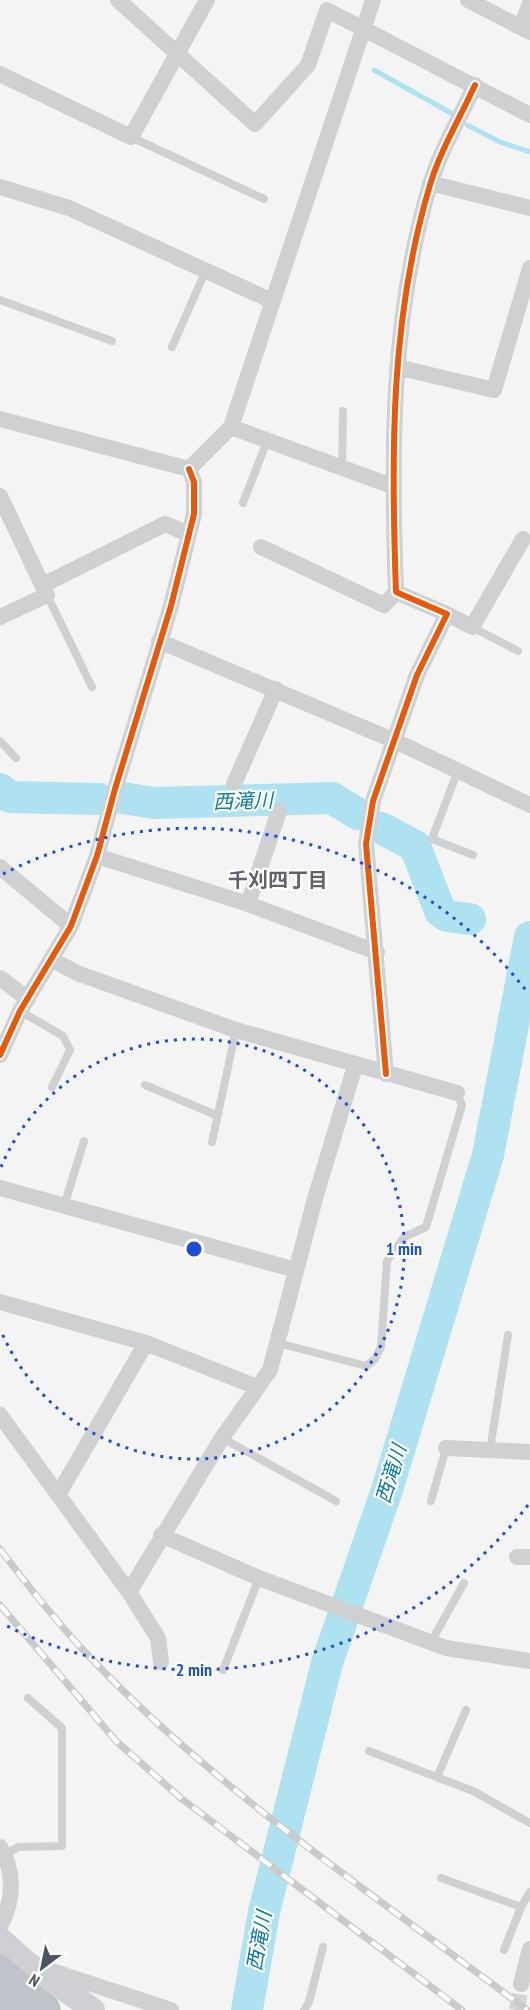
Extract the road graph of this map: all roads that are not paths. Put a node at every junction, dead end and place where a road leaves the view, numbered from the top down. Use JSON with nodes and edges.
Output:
{"nodes":[{"id":1,"x":118,"y":0,"type":"edge"},
{"id":2,"x":207,"y":0,"type":"edge"},
{"id":3,"x":373,"y":0,"type":"edge"},
{"id":4,"x":468,"y":0,"type":"edge"},
{"id":5,"x":530,"y":4,"type":"edge"},
{"id":6,"x":328,"y":5,"type":"edge"},
{"id":7,"x":365,"y":28,"type":"junction"},
{"id":8,"x":526,"y":30,"type":"edge"},
{"id":9,"x":176,"y":53,"type":"junction"},
{"id":10,"x":0,"y":74,"type":"edge"},
{"id":11,"x":475,"y":85,"type":"junction"},
{"id":12,"x":530,"y":115,"type":"edge"},
{"id":13,"x":130,"y":137,"type":"junction"},
{"id":14,"x":430,"y":183,"type":"junction"},
{"id":15,"x":0,"y":187,"type":"edge"},
{"id":16,"x":264,"y":199,"type":"dead end"},
{"id":17,"x":530,"y":208,"type":"edge"},
{"id":18,"x":530,"y":268,"type":"edge"},
{"id":19,"x":206,"y":270,"type":"junction"},
{"id":20,"x":0,"y":300,"type":"edge"},
{"id":21,"x":272,"y":301,"type":"junction"},
{"id":22,"x":112,"y":340,"type":"dead end"},
{"id":23,"x":172,"y":347,"type":"dead end"},
{"id":24,"x":397,"y":367,"type":"junction"},
{"id":25,"x":343,"y":411,"type":"dead end"},
{"id":26,"x":0,"y":419,"type":"edge"},
{"id":27,"x":231,"y":428,"type":"junction"},
{"id":28,"x":267,"y":441,"type":"junction"},
{"id":29,"x":342,"y":468,"type":"junction"},
{"id":30,"x":189,"y":469,"type":"junction"},
{"id":31,"x":392,"y":486,"type":"junction"},
{"id":32,"x":0,"y":496,"type":"edge"},
{"id":33,"x":243,"y":503,"type":"dead end"},
{"id":34,"x":189,"y":534,"type":"junction"},
{"id":35,"x":523,"y":539,"type":"dead end"},
{"id":36,"x":261,"y":547,"type":"dead end"},
{"id":37,"x":45,"y":590,"type":"junction"},
{"id":38,"x":396,"y":592,"type":"junction"},
{"id":39,"x":447,"y":614,"type":"junction"},
{"id":40,"x":0,"y":617,"type":"edge"},
{"id":41,"x":472,"y":627,"type":"junction"},
{"id":42,"x":159,"y":641,"type":"junction"},
{"id":43,"x":518,"y":651,"type":"dead end"},
{"id":44,"x":92,"y":687,"type":"dead end"},
{"id":45,"x":276,"y":689,"type":"junction"},
{"id":46,"x":0,"y":741,"type":"edge"},
{"id":47,"x":395,"y":741,"type":"junction"},
{"id":48,"x":16,"y":758,"type":"dead end"},
{"id":49,"x":458,"y":770,"type":"junction"},
{"id":50,"x":234,"y":784,"type":"dead end"},
{"id":51,"x":529,"y":804,"type":"edge"},
{"id":52,"x":279,"y":811,"type":"dead end"},
{"id":53,"x":473,"y":855,"type":"dead end"},
{"id":54,"x":97,"y":856,"type":"junction"},
{"id":55,"x":0,"y":867,"type":"edge"},
{"id":56,"x":248,"y":904,"type":"junction"},
{"id":57,"x":71,"y":926,"type":"junction"},
{"id":58,"x":377,"y":952,"type":"junction"},
{"id":59,"x":51,"y":958,"type":"junction"},
{"id":60,"x":0,"y":978,"type":"edge"},
{"id":61,"x":24,"y":1005,"type":"junction"},
{"id":62,"x":236,"y":1030,"type":"junction"},
{"id":63,"x":0,"y":1055,"type":"edge"},
{"id":64,"x":355,"y":1066,"type":"junction"},
{"id":65,"x":386,"y":1074,"type":"junction"},
{"id":66,"x":145,"y":1085,"type":"dead end"},
{"id":67,"x":52,"y":1087,"type":"dead end"},
{"id":68,"x":457,"y":1093,"type":"joint"},
{"id":69,"x":216,"y":1115,"type":"junction"},
{"id":70,"x":84,"y":1141,"type":"dead end"},
{"id":71,"x":212,"y":1142,"type":"dead end"},
{"id":72,"x":0,"y":1188,"type":"edge"},
{"id":73,"x":64,"y":1206,"type":"junction"},
{"id":74,"x":296,"y":1270,"type":"junction"},
{"id":75,"x":0,"y":1302,"type":"edge"},
{"id":76,"x":508,"y":1335,"type":"dead end"},
{"id":77,"x":146,"y":1343,"type":"junction"},
{"id":78,"x":278,"y":1343,"type":"junction"},
{"id":79,"x":257,"y":1387,"type":"junction"},
{"id":80,"x":0,"y":1415,"type":"edge"},
{"id":81,"x":222,"y":1438,"type":"junction"},
{"id":82,"x":446,"y":1448,"type":"joint"},
{"id":83,"x":490,"y":1450,"type":"junction"},
{"id":84,"x":530,"y":1452,"type":"edge"},
{"id":85,"x":58,"y":1495,"type":"junction"},
{"id":86,"x":336,"y":1501,"type":"dead end"},
{"id":87,"x":431,"y":1501,"type":"dead end"},
{"id":88,"x":161,"y":1535,"type":"junction"},
{"id":89,"x":259,"y":1578,"type":"junction"},
{"id":90,"x":464,"y":1583,"type":"dead end"},
{"id":91,"x":129,"y":1592,"type":"junction"},
{"id":92,"x":431,"y":1642,"type":"junction"},
{"id":93,"x":530,"y":1661,"type":"edge"},
{"id":94,"x":161,"y":1662,"type":"dead end"},
{"id":95,"x":223,"y":1670,"type":"dead end"},
{"id":96,"x":28,"y":1698,"type":"dead end"},
{"id":97,"x":466,"y":1710,"type":"dead end"},
{"id":98,"x":369,"y":1752,"type":"dead end"},
{"id":99,"x":437,"y":1777,"type":"junction"},
{"id":100,"x":530,"y":1822,"type":"edge"},
{"id":101,"x":2,"y":1851,"type":"edge"},
{"id":102,"x":441,"y":1878,"type":"dead end"},
{"id":103,"x":530,"y":1892,"type":"edge"},
{"id":104,"x":521,"y":1907,"type":"junction"},
{"id":105,"x":0,"y":1926,"type":"edge"},
{"id":106,"x":0,"y":1939,"type":"edge"},
{"id":107,"x":323,"y":1947,"type":"dead end"},
{"id":108,"x":530,"y":1948,"type":"edge"},
{"id":109,"x":504,"y":1950,"type":"dead end"},
{"id":110,"x":16,"y":1963,"type":"edge"},
{"id":111,"x":521,"y":1984,"type":"tunnel mouth"},
{"id":112,"x":0,"y":2005,"type":"edge"},
{"id":113,"x":6,"y":2010,"type":"edge"},
{"id":114,"x":44,"y":2010,"type":"edge"},
{"id":115,"x":76,"y":2010,"type":"edge"},
{"id":116,"x":93,"y":2010,"type":"edge"},
{"id":117,"x":171,"y":2010,"type":"edge"},
{"id":118,"x":304,"y":2010,"type":"edge"}],
"edges":[{"from":1,"to":9,"type":"street"},
{"from":2,"to":9,"type":"street"},
{"from":3,"to":7,"type":"street"},
{"from":4,"to":8,"type":"street"},
{"from":5,"to":8,"type":"street"},
{"from":6,"to":7,"type":"street"},
{"from":6,"to":9,"type":"street"},
{"from":7,"to":11,"type":"street"},
{"from":7,"to":21,"type":"street"},
{"from":9,"to":13,"type":"street"},
{"from":10,"to":13,"type":"street"},
{"from":11,"to":12,"type":"street"},
{"from":11,"to":14,"type":"street"},
{"from":13,"to":16,"type":"lane"},
{"from":14,"to":17,"type":"street"},
{"from":14,"to":24,"type":"street"},
{"from":15,"to":19,"type":"street"},
{"from":18,"to":24,"type":"street"},
{"from":19,"to":21,"type":"street"},
{"from":19,"to":23,"type":"lane"},
{"from":20,"to":22,"type":"lane"},
{"from":21,"to":27,"type":"street"},
{"from":24,"to":31,"type":"street"},
{"from":25,"to":29,"type":"lane"},
{"from":26,"to":30,"type":"street"},
{"from":27,"to":28,"type":"street"},
{"from":27,"to":30,"type":"street"},
{"from":28,"to":29,"type":"street"},
{"from":28,"to":33,"type":"lane"},
{"from":29,"to":31,"type":"street"},
{"from":30,"to":34,"type":"street"},
{"from":31,"to":38,"type":"street"},
{"from":32,"to":37,"type":"street"},
{"from":34,"to":37,"type":"street"},
{"from":34,"to":42,"type":"street"},
{"from":35,"to":41,"type":"street"},
{"from":36,"to":38,"type":"street"},
{"from":37,"to":40,"type":"street"},
{"from":37,"to":44,"type":"lane"},
{"from":38,"to":39,"type":"street"},
{"from":39,"to":41,"type":"street"},
{"from":39,"to":47,"type":"street"},
{"from":41,"to":43,"type":"lane"},
{"from":42,"to":45,"type":"street"},
{"from":42,"to":54,"type":"street"},
{"from":45,"to":47,"type":"street"},
{"from":45,"to":50,"type":"street"},
{"from":46,"to":48,"type":"lane"},
{"from":47,"to":49,"type":"street"},
{"from":47,"to":58,"type":"street"},
{"from":49,"to":51,"type":"street"},
{"from":49,"to":53,"type":"lane"},
{"from":52,"to":56,"type":"street"},
{"from":54,"to":56,"type":"street"},
{"from":54,"to":57,"type":"street"},
{"from":55,"to":57,"type":"street"},
{"from":56,"to":58,"type":"street"},
{"from":57,"to":59,"type":"street"},
{"from":58,"to":65,"type":"street"},
{"from":59,"to":61,"type":"street"},
{"from":59,"to":62,"type":"street"},
{"from":60,"to":61,"type":"street"},
{"from":61,"to":63,"type":"street"},
{"from":61,"to":67,"type":"lane"},
{"from":62,"to":64,"type":"street"},
{"from":62,"to":69,"type":"lane"},
{"from":64,"to":65,"type":"street"},
{"from":64,"to":74,"type":"street"},
{"from":65,"to":68,"type":"street"},
{"from":66,"to":69,"type":"lane"},
{"from":68,"to":78,"type":"lane"},
{"from":69,"to":71,"type":"lane"},
{"from":70,"to":73,"type":"lane"},
{"from":72,"to":73,"type":"street"},
{"from":73,"to":74,"type":"street"},
{"from":74,"to":78,"type":"street"},
{"from":75,"to":77,"type":"street"},
{"from":76,"to":83,"type":"lane"},
{"from":77,"to":79,"type":"street"},
{"from":77,"to":85,"type":"street"},
{"from":78,"to":79,"type":"street"},
{"from":79,"to":81,"type":"street"},
{"from":80,"to":85,"type":"street"},
{"from":81,"to":86,"type":"lane"},
{"from":81,"to":88,"type":"street"},
{"from":82,"to":83,"type":"street"},
{"from":82,"to":87,"type":"lane"},
{"from":83,"to":84,"type":"street"},
{"from":85,"to":91,"type":"street"},
{"from":88,"to":89,"type":"street"},
{"from":88,"to":91,"type":"street"},
{"from":89,"to":92,"type":"street"},
{"from":89,"to":95,"type":"lane"},
{"from":90,"to":92,"type":"lane"},
{"from":91,"to":94,"type":"street"},
{"from":92,"to":93,"type":"street"},
{"from":96,"to":101,"type":"lane"},
{"from":97,"to":99,"type":"lane"},
{"from":98,"to":99,"type":"lane"},
{"from":99,"to":100,"type":"lane"},
{"from":101,"to":105,"type":"street"},
{"from":102,"to":104,"type":"lane"},
{"from":103,"to":104,"type":"lane"},
{"from":104,"to":109,"type":"lane"},
{"from":106,"to":110,"type":"main road"},
{"from":107,"to":118,"type":"lane"},
{"from":108,"to":111,"type":"street"},
{"from":110,"to":114,"type":"highway"},
{"from":110,"to":115,"type":"street"},
{"from":110,"to":116,"type":"main road"},
{"from":110,"to":117,"type":"street"},
{"from":112,"to":113,"type":"highway"}]}
